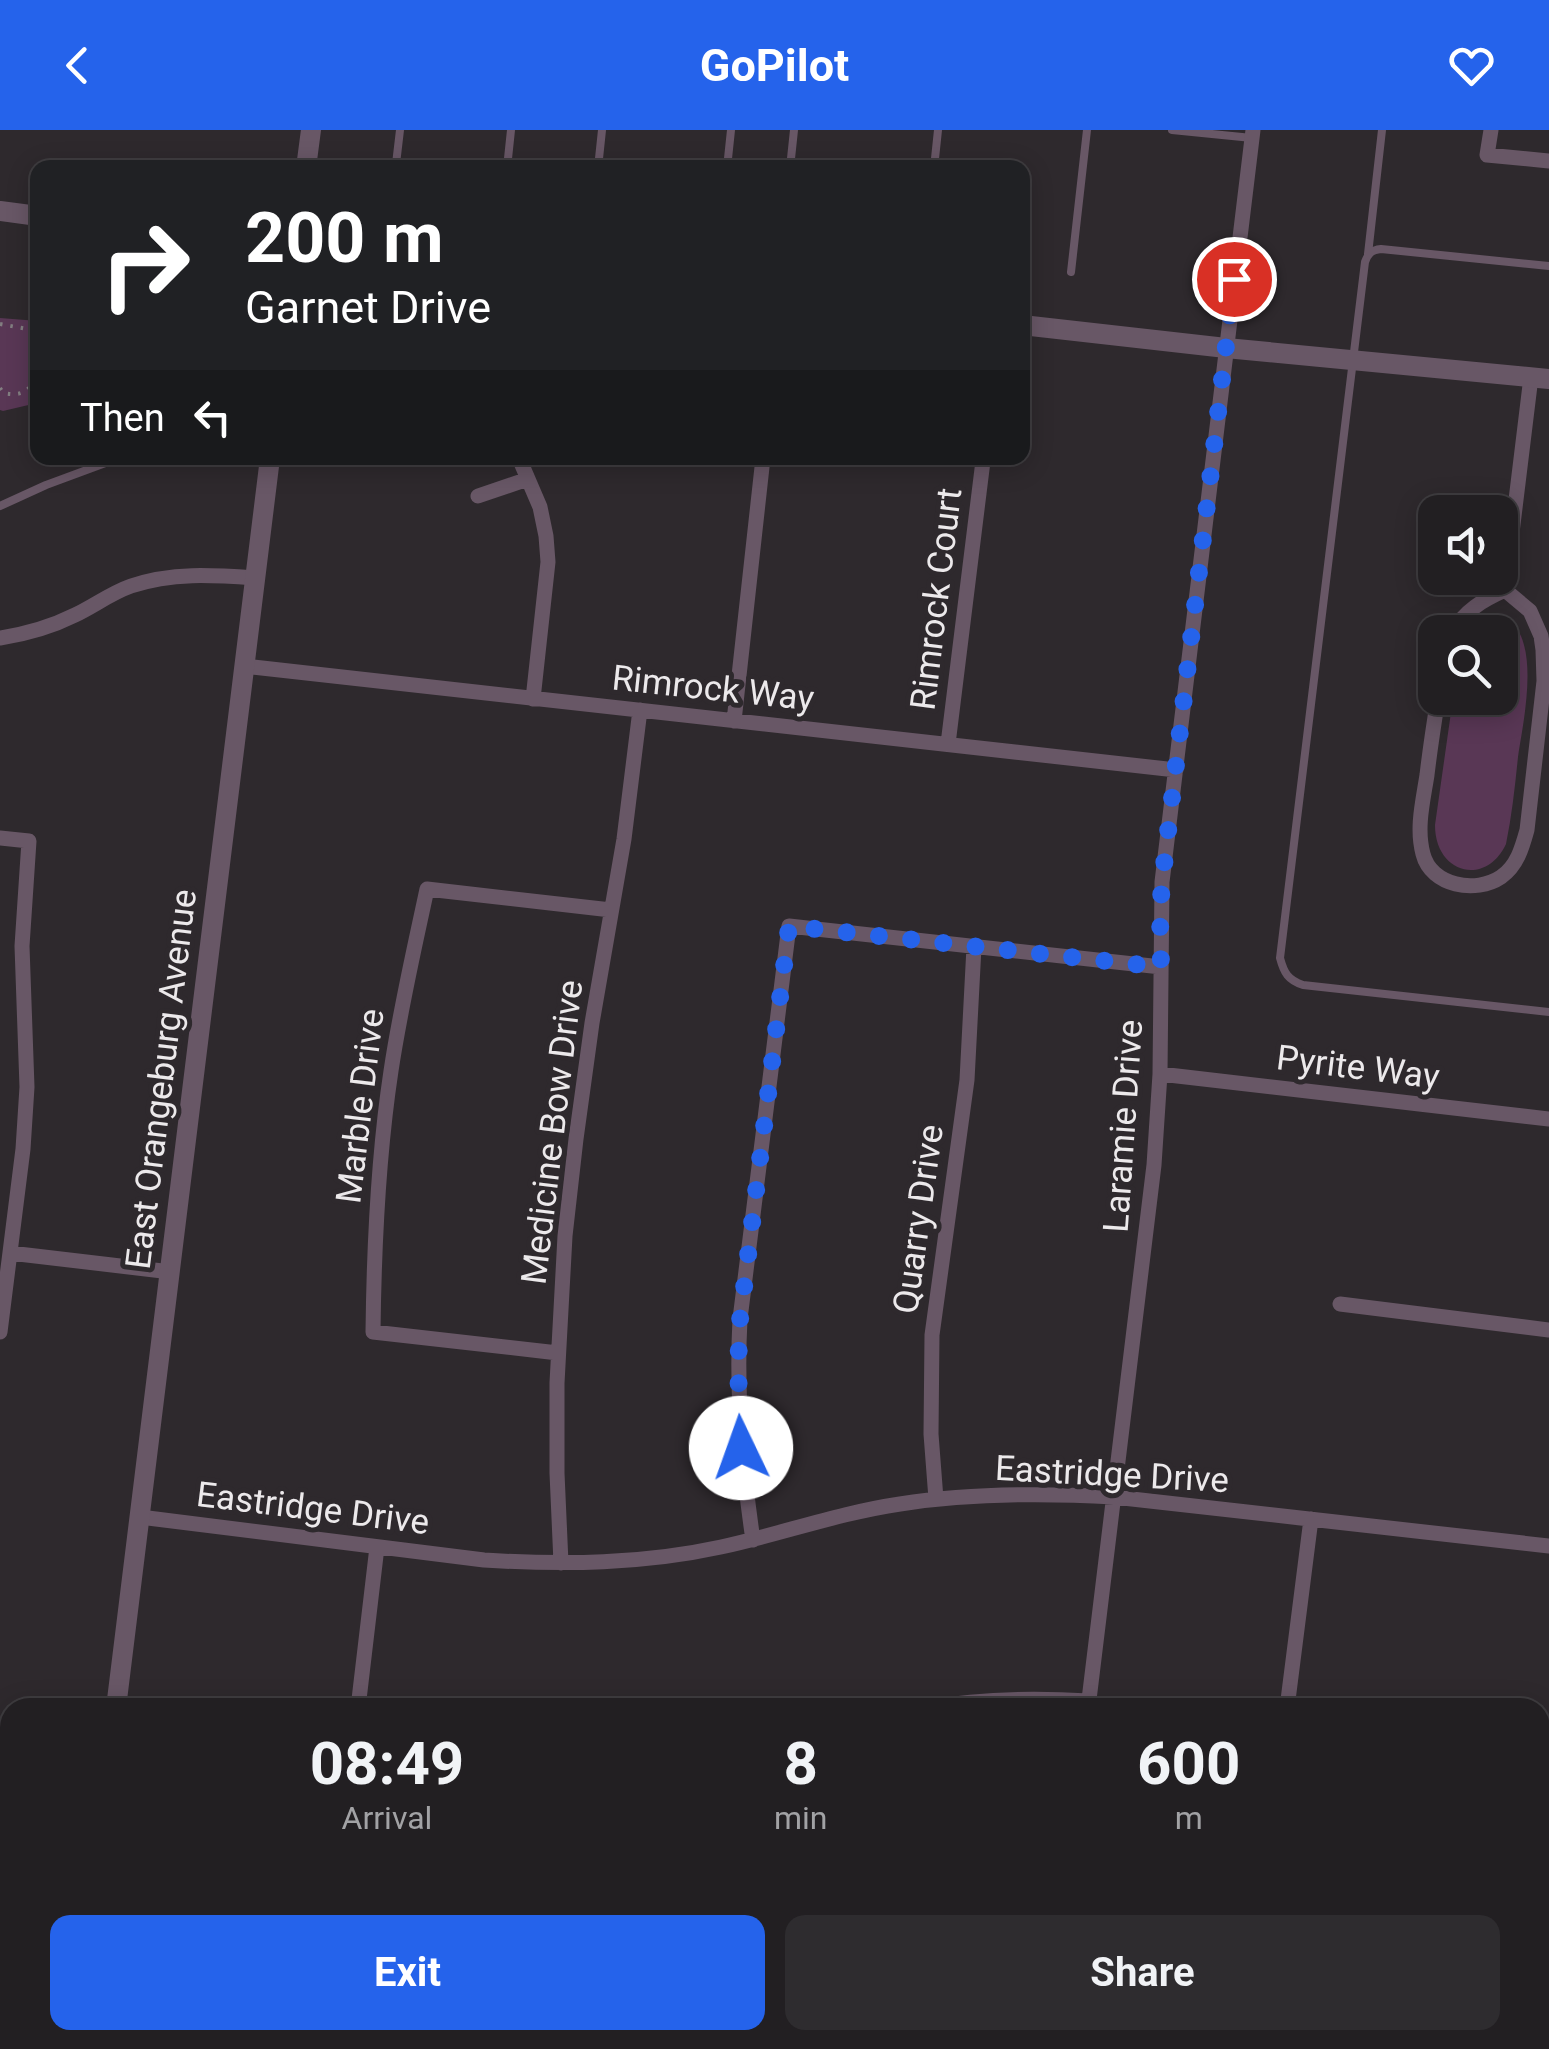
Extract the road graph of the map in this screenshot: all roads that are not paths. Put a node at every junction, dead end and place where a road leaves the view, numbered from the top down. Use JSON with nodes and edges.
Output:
{"nodes":[{"id":1,"x":311,"y":130,"type":"edge"},
{"id":2,"x":400,"y":130,"type":"edge"},
{"id":3,"x":512,"y":130,"type":"edge"},
{"id":4,"x":602,"y":130,"type":"edge"},
{"id":5,"x":731,"y":130,"type":"edge"},
{"id":6,"x":794,"y":130,"type":"edge"},
{"id":7,"x":938,"y":130,"type":"edge"},
{"id":8,"x":1087,"y":130,"type":"edge"},
{"id":9,"x":1172,"y":130,"type":"edge"},
{"id":10,"x":1382,"y":130,"type":"edge"},
{"id":11,"x":1490,"y":130,"type":"edge"},
{"id":12,"x":1252,"y":134,"type":"edge"},
{"id":13,"x":307,"y":160,"type":"edge"},
{"id":14,"x":396,"y":160,"type":"edge"},
{"id":15,"x":508,"y":160,"type":"edge"},
{"id":16,"x":599,"y":160,"type":"edge"},
{"id":17,"x":727,"y":160,"type":"edge"},
{"id":18,"x":791,"y":160,"type":"edge"},
{"id":19,"x":935,"y":160,"type":"edge"},
{"id":20,"x":1549,"y":161,"type":"edge"},
{"id":21,"x":0,"y":211,"type":"edge"},
{"id":22,"x":30,"y":215,"type":"edge"},
{"id":23,"x":1368,"y":254,"type":"junction"},
{"id":24,"x":1549,"y":266,"type":"edge"},
{"id":25,"x":1071,"y":272,"type":"dead end"},
{"id":26,"x":1030,"y":326,"type":"edge"},
{"id":27,"x":1226,"y":348,"type":"junction"},
{"id":28,"x":1354,"y":360,"type":"junction"},
{"id":29,"x":1540,"y":378,"type":"edge"},
{"id":30,"x":100,"y":465,"type":"edge"},
{"id":31,"x":269,"y":465,"type":"edge"},
{"id":32,"x":522,"y":465,"type":"edge"},
{"id":33,"x":762,"y":465,"type":"edge"},
{"id":34,"x":983,"y":465,"type":"edge"},
{"id":35,"x":528,"y":478,"type":"junction"},
{"id":36,"x":478,"y":496,"type":"dead end"},
{"id":37,"x":0,"y":506,"type":"edge"},
{"id":38,"x":1518,"y":511,"type":"edge"},
{"id":39,"x":256,"y":578,"type":"junction"},
{"id":40,"x":1495,"y":595,"type":"edge"},
{"id":41,"x":1511,"y":595,"type":"edge"},
{"id":42,"x":1465,"y":615,"type":"edge"},
{"id":43,"x":0,"y":638,"type":"edge"},
{"id":44,"x":244,"y":666,"type":"junction"},
{"id":45,"x":533,"y":698,"type":"junction"},
{"id":46,"x":640,"y":710,"type":"junction"},
{"id":47,"x":1435,"y":715,"type":"edge"},
{"id":48,"x":734,"y":720,"type":"junction"},
{"id":49,"x":948,"y":744,"type":"junction"},
{"id":50,"x":1176,"y":770,"type":"junction"},
{"id":51,"x":0,"y":838,"type":"edge"},
{"id":52,"x":611,"y":910,"type":"junction"},
{"id":53,"x":974,"y":947,"type":"junction"},
{"id":54,"x":1161,"y":967,"type":"junction"},
{"id":55,"x":1549,"y":1012,"type":"edge"},
{"id":56,"x":1160,"y":1074,"type":"junction"},
{"id":57,"x":1549,"y":1119,"type":"edge"},
{"id":58,"x":10,"y":1253,"type":"junction"},
{"id":59,"x":171,"y":1272,"type":"junction"},
{"id":60,"x":1340,"y":1304,"type":"dead end"},
{"id":61,"x":1549,"y":1330,"type":"edge"},
{"id":62,"x":0,"y":1332,"type":"edge"},
{"id":63,"x":558,"y":1353,"type":"junction"},
{"id":64,"x":1114,"y":1497,"type":"junction"},
{"id":65,"x":936,"y":1499,"type":"junction"},
{"id":66,"x":140,"y":1517,"type":"junction"},
{"id":67,"x":1311,"y":1519,"type":"junction"},
{"id":68,"x":753,"y":1540,"type":"junction"},
{"id":69,"x":1549,"y":1546,"type":"edge"},
{"id":70,"x":377,"y":1547,"type":"junction"},
{"id":71,"x":561,"y":1563,"type":"junction"},
{"id":72,"x":117,"y":1698,"type":"edge"},
{"id":73,"x":359,"y":1698,"type":"edge"},
{"id":74,"x":1090,"y":1698,"type":"edge"},
{"id":75,"x":1288,"y":1698,"type":"edge"}],
"edges":[{"from":1,"to":13,"type":"street"},
{"from":2,"to":14,"type":"lane"},
{"from":3,"to":15,"type":"lane"},
{"from":4,"to":16,"type":"lane"},
{"from":5,"to":17,"type":"lane"},
{"from":6,"to":18,"type":"lane"},
{"from":7,"to":19,"type":"lane"},
{"from":8,"to":25,"type":"lane"},
{"from":9,"to":12,"type":"lane"},
{"from":10,"to":23,"type":"lane"},
{"from":11,"to":20,"type":"street"},
{"from":12,"to":27,"type":"street","name":"Laramie Drive"},
{"from":21,"to":22,"type":"street"},
{"from":23,"to":24,"type":"lane"},
{"from":23,"to":28,"type":"lane"},
{"from":26,"to":27,"type":"street"},
{"from":27,"to":28,"type":"street"},
{"from":27,"to":50,"type":"street","name":"Laramie Drive"},
{"from":28,"to":29,"type":"street"},
{"from":28,"to":55,"type":"lane"},
{"from":29,"to":38,"type":"street"},
{"from":30,"to":37,"type":"lane"},
{"from":31,"to":39,"type":"street","name":"East Orangeburg Avenue"},
{"from":32,"to":35,"type":"street"},
{"from":33,"to":48,"type":"street"},
{"from":34,"to":49,"type":"street","name":"Rimrock Court"},
{"from":35,"to":36,"type":"street"},
{"from":35,"to":45,"type":"street"},
{"from":39,"to":43,"type":"street"},
{"from":39,"to":44,"type":"street","name":"East Orangeburg Avenue"},
{"from":40,"to":42,"type":"street"},
{"from":41,"to":47,"type":"street"},
{"from":44,"to":45,"type":"street","name":"Rimrock Way"},
{"from":44,"to":59,"type":"street","name":"East Orangeburg Avenue"},
{"from":45,"to":46,"type":"street","name":"Rimrock Way"},
{"from":46,"to":48,"type":"street","name":"Rimrock Way"},
{"from":46,"to":52,"type":"street","name":"Medicine Bow Drive"},
{"from":48,"to":49,"type":"street","name":"Rimrock Way"},
{"from":49,"to":50,"type":"street","name":"Rimrock Way"},
{"from":50,"to":54,"type":"street","name":"Laramie Drive"},
{"from":51,"to":58,"type":"street"},
{"from":52,"to":63,"type":"street","name":"Medicine Bow Drive"},
{"from":52,"to":63,"type":"street","name":"Marble Drive"},
{"from":53,"to":54,"type":"street"},
{"from":53,"to":65,"type":"street","name":"Quarry Drive"},
{"from":53,"to":68,"type":"street"},
{"from":54,"to":56,"type":"street","name":"Laramie Drive"},
{"from":56,"to":57,"type":"street","name":"Pyrite Way"},
{"from":56,"to":64,"type":"street","name":"Laramie Drive"},
{"from":58,"to":59,"type":"street"},
{"from":58,"to":62,"type":"street"},
{"from":59,"to":66,"type":"street","name":"East Orangeburg Avenue"},
{"from":60,"to":61,"type":"street"},
{"from":63,"to":71,"type":"street","name":"Medicine Bow Drive"},
{"from":64,"to":65,"type":"street","name":"Eastridge Drive"},
{"from":64,"to":67,"type":"street","name":"Eastridge Drive"},
{"from":64,"to":74,"type":"street","name":"Laramie Drive"},
{"from":65,"to":68,"type":"street","name":"Eastridge Drive"},
{"from":66,"to":70,"type":"street","name":"Eastridge Drive"},
{"from":66,"to":72,"type":"street","name":"East Orangeburg Avenue"},
{"from":67,"to":69,"type":"street","name":"Eastridge Drive"},
{"from":67,"to":75,"type":"street"},
{"from":68,"to":71,"type":"street","name":"Eastridge Drive"},
{"from":70,"to":71,"type":"street","name":"Eastridge Drive"},
{"from":70,"to":73,"type":"street"}]}
